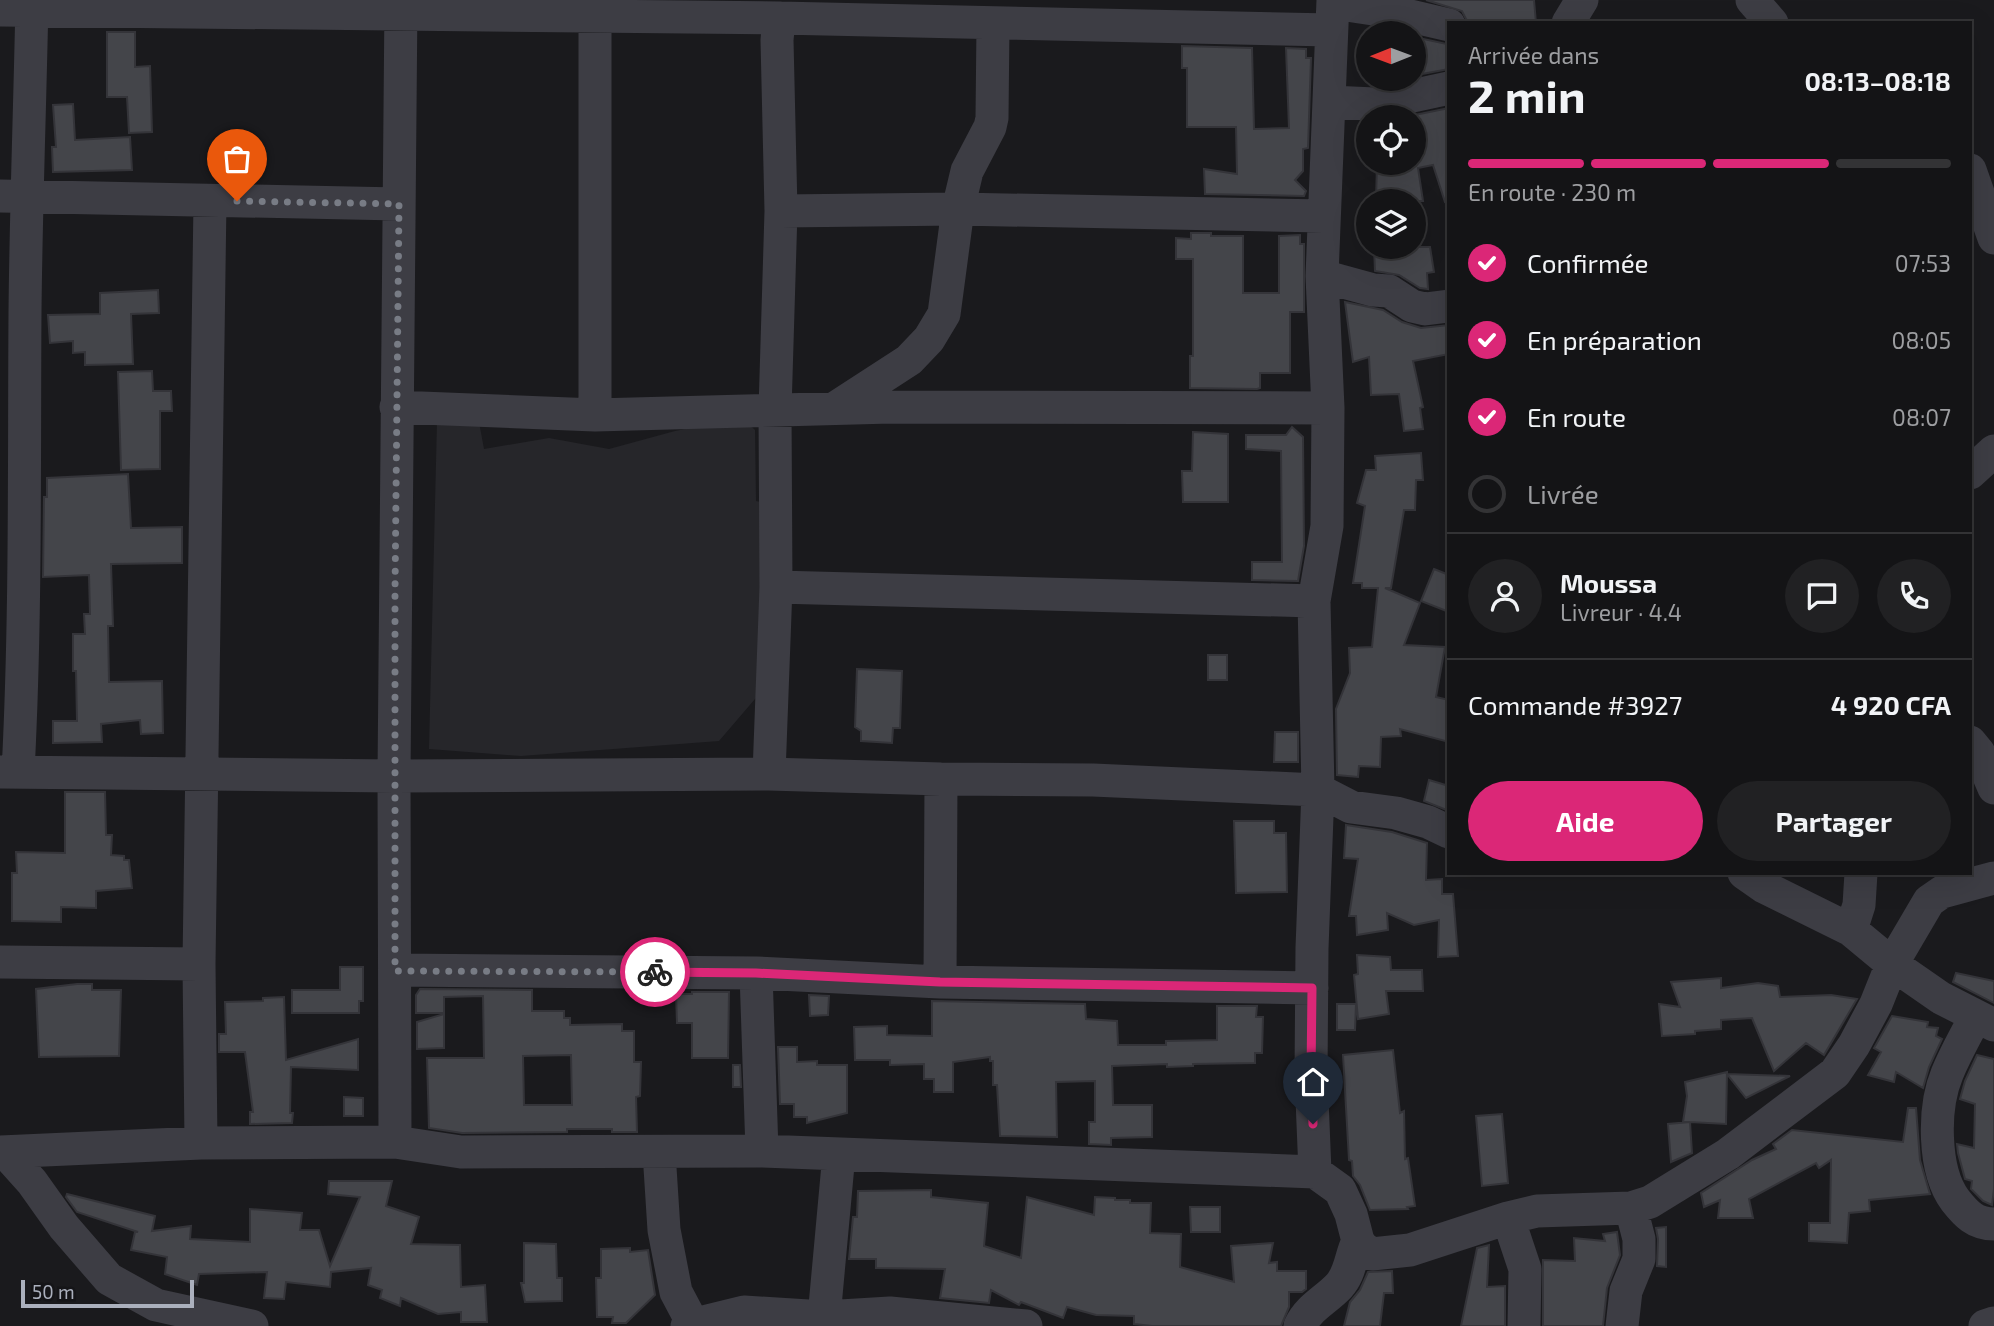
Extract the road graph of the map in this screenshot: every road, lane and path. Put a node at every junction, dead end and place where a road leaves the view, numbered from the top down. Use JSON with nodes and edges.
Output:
{"nodes":[{"id":1,"x":1582,"y":0,"type":"edge"},
{"id":2,"x":1752,"y":0,"type":"edge"},
{"id":3,"x":215,"y":6,"type":"edge"},
{"id":4,"x":21,"y":7,"type":"edge"},
{"id":5,"x":401,"y":7,"type":"edge"},
{"id":6,"x":956,"y":10,"type":"edge"},
{"id":7,"x":1332,"y":11,"type":"edge"},
{"id":8,"x":595,"y":16,"type":"junction"},
{"id":9,"x":779,"y":18,"type":"junction"},
{"id":10,"x":1569,"y":21,"type":"edge"},
{"id":11,"x":1770,"y":21,"type":"edge"},
{"id":12,"x":993,"y":24,"type":"junction"},
{"id":13,"x":1447,"y":26,"type":"edge"},
{"id":14,"x":1447,"y":88,"type":"edge"},
{"id":15,"x":1330,"y":102,"type":"junction"},
{"id":16,"x":1972,"y":159,"type":"edge"},
{"id":17,"x":1994,"y":168,"type":"edge"},
{"id":18,"x":1972,"y":176,"type":"edge"},
{"id":19,"x":14,"y":196,"type":"edge"},
{"id":20,"x":209,"y":201,"type":"junction"},
{"id":21,"x":399,"y":204,"type":"junction"},
{"id":22,"x":958,"y":209,"type":"junction"},
{"id":23,"x":780,"y":211,"type":"junction"},
{"id":24,"x":1323,"y":216,"type":"junction"},
{"id":25,"x":1994,"y":237,"type":"edge"},
{"id":26,"x":1322,"y":276,"type":"junction"},
{"id":27,"x":1447,"y":306,"type":"edge"},
{"id":28,"x":13,"y":380,"type":"edge"},
{"id":29,"x":396,"y":407,"type":"junction"},
{"id":30,"x":835,"y":408,"type":"junction"},
{"id":31,"x":1328,"y":408,"type":"junction"},
{"id":32,"x":775,"y":410,"type":"junction"},
{"id":33,"x":595,"y":415,"type":"junction"},
{"id":34,"x":1994,"y":451,"type":"edge"},
{"id":35,"x":1972,"y":471,"type":"edge"},
{"id":36,"x":776,"y":587,"type":"junction"},
{"id":37,"x":1314,"y":601,"type":"junction"},
{"id":38,"x":1972,"y":744,"type":"edge"},
{"id":39,"x":9,"y":772,"type":"edge"},
{"id":40,"x":202,"y":773,"type":"junction"},
{"id":41,"x":769,"y":774,"type":"junction"},
{"id":42,"x":394,"y":776,"type":"junction"},
{"id":43,"x":941,"y":779,"type":"junction"},
{"id":44,"x":1994,"y":788,"type":"edge"},
{"id":45,"x":1318,"y":790,"type":"junction"},
{"id":46,"x":1447,"y":831,"type":"edge"},
{"id":47,"x":1747,"y":875,"type":"edge"},
{"id":48,"x":1861,"y":875,"type":"edge"},
{"id":49,"x":1994,"y":878,"type":"edge"},
{"id":50,"x":1851,"y":930,"type":"junction"},
{"id":51,"x":0,"y":962,"type":"edge"},
{"id":52,"x":199,"y":964,"type":"junction"},
{"id":53,"x":1892,"y":964,"type":"junction"},
{"id":54,"x":395,"y":971,"type":"junction"},
{"id":55,"x":756,"y":973,"type":"junction"},
{"id":56,"x":940,"y":982,"type":"junction"},
{"id":57,"x":1312,"y":988,"type":"junction"},
{"id":58,"x":1985,"y":1021,"type":"edge"},
{"id":59,"x":395,"y":1142,"type":"junction"},
{"id":60,"x":201,"y":1143,"type":"junction"},
{"id":61,"x":762,"y":1151,"type":"junction"},
{"id":62,"x":3,"y":1152,"type":"edge"},
{"id":63,"x":659,"y":1152,"type":"junction"},
{"id":64,"x":839,"y":1154,"type":"junction"},
{"id":65,"x":1315,"y":1171,"type":"junction"},
{"id":66,"x":1631,"y":1208,"type":"junction"},
{"id":67,"x":1508,"y":1218,"type":"junction"},
{"id":68,"x":1994,"y":1224,"type":"edge"},
{"id":69,"x":1358,"y":1241,"type":"junction"},
{"id":70,"x":824,"y":1317,"type":"junction"},
{"id":71,"x":1994,"y":1324,"type":"edge"},
{"id":72,"x":252,"y":1326,"type":"edge"},
{"id":73,"x":692,"y":1326,"type":"edge"},
{"id":74,"x":1026,"y":1326,"type":"edge"},
{"id":75,"x":1300,"y":1326,"type":"edge"},
{"id":76,"x":1524,"y":1326,"type":"edge"},
{"id":77,"x":1622,"y":1326,"type":"edge"},
{"id":78,"x":1985,"y":1326,"type":"edge"}],
"edges":[{"from":1,"to":10,"type":"street"},
{"from":2,"to":11,"type":"street"},
{"from":3,"to":4,"type":"street"},
{"from":3,"to":5,"type":"street"},
{"from":4,"to":19,"type":"street"},
{"from":5,"to":8,"type":"street"},
{"from":5,"to":21,"type":"street"},
{"from":6,"to":9,"type":"street"},
{"from":6,"to":12,"type":"street"},
{"from":7,"to":12,"type":"street"},
{"from":7,"to":13,"type":"street"},
{"from":7,"to":15,"type":"street"},
{"from":8,"to":9,"type":"street"},
{"from":8,"to":33,"type":"street"},
{"from":9,"to":23,"type":"street"},
{"from":12,"to":22,"type":"street"},
{"from":14,"to":15,"type":"street"},
{"from":15,"to":24,"type":"street"},
{"from":16,"to":17,"type":"street"},
{"from":18,"to":25,"type":"street"},
{"from":19,"to":20,"type":"street"},
{"from":19,"to":28,"type":"street"},
{"from":20,"to":21,"type":"street"},
{"from":20,"to":40,"type":"street"},
{"from":21,"to":29,"type":"street"},
{"from":22,"to":23,"type":"street"},
{"from":22,"to":24,"type":"street"},
{"from":22,"to":30,"type":"street"},
{"from":23,"to":32,"type":"street"},
{"from":24,"to":26,"type":"street"},
{"from":26,"to":27,"type":"street"},
{"from":26,"to":31,"type":"street"},
{"from":28,"to":39,"type":"street"},
{"from":29,"to":33,"type":"street"},
{"from":29,"to":42,"type":"street"},
{"from":30,"to":31,"type":"street"},
{"from":30,"to":32,"type":"street"},
{"from":31,"to":37,"type":"street"},
{"from":32,"to":33,"type":"street"},
{"from":32,"to":36,"type":"street"},
{"from":34,"to":35,"type":"street"},
{"from":36,"to":37,"type":"street"},
{"from":36,"to":41,"type":"street"},
{"from":37,"to":45,"type":"street"},
{"from":38,"to":44,"type":"street"},
{"from":39,"to":40,"type":"street"},
{"from":40,"to":42,"type":"street"},
{"from":40,"to":52,"type":"street"},
{"from":41,"to":42,"type":"street"},
{"from":41,"to":43,"type":"street"},
{"from":42,"to":54,"type":"street"},
{"from":43,"to":45,"type":"street"},
{"from":43,"to":56,"type":"street"},
{"from":45,"to":46,"type":"street"},
{"from":45,"to":57,"type":"street"},
{"from":47,"to":50,"type":"street"},
{"from":48,"to":50,"type":"street"},
{"from":49,"to":53,"type":"street"},
{"from":50,"to":53,"type":"street"},
{"from":51,"to":52,"type":"street"},
{"from":52,"to":60,"type":"street"},
{"from":53,"to":58,"type":"street"},
{"from":53,"to":66,"type":"street"},
{"from":54,"to":55,"type":"street"},
{"from":54,"to":59,"type":"street"},
{"from":55,"to":56,"type":"street"},
{"from":55,"to":61,"type":"street"},
{"from":56,"to":57,"type":"street"},
{"from":57,"to":65,"type":"street"},
{"from":58,"to":68,"type":"street"},
{"from":59,"to":60,"type":"street"},
{"from":59,"to":63,"type":"street"},
{"from":60,"to":62,"type":"street"},
{"from":61,"to":63,"type":"street"},
{"from":61,"to":64,"type":"street"},
{"from":62,"to":72,"type":"street"},
{"from":63,"to":73,"type":"street"},
{"from":64,"to":65,"type":"street"},
{"from":64,"to":70,"type":"street"},
{"from":65,"to":69,"type":"street"},
{"from":66,"to":67,"type":"street"},
{"from":66,"to":77,"type":"street"},
{"from":67,"to":69,"type":"street"},
{"from":67,"to":76,"type":"street"},
{"from":69,"to":75,"type":"street"},
{"from":70,"to":73,"type":"street"},
{"from":70,"to":74,"type":"street"},
{"from":71,"to":78,"type":"street"}]}
